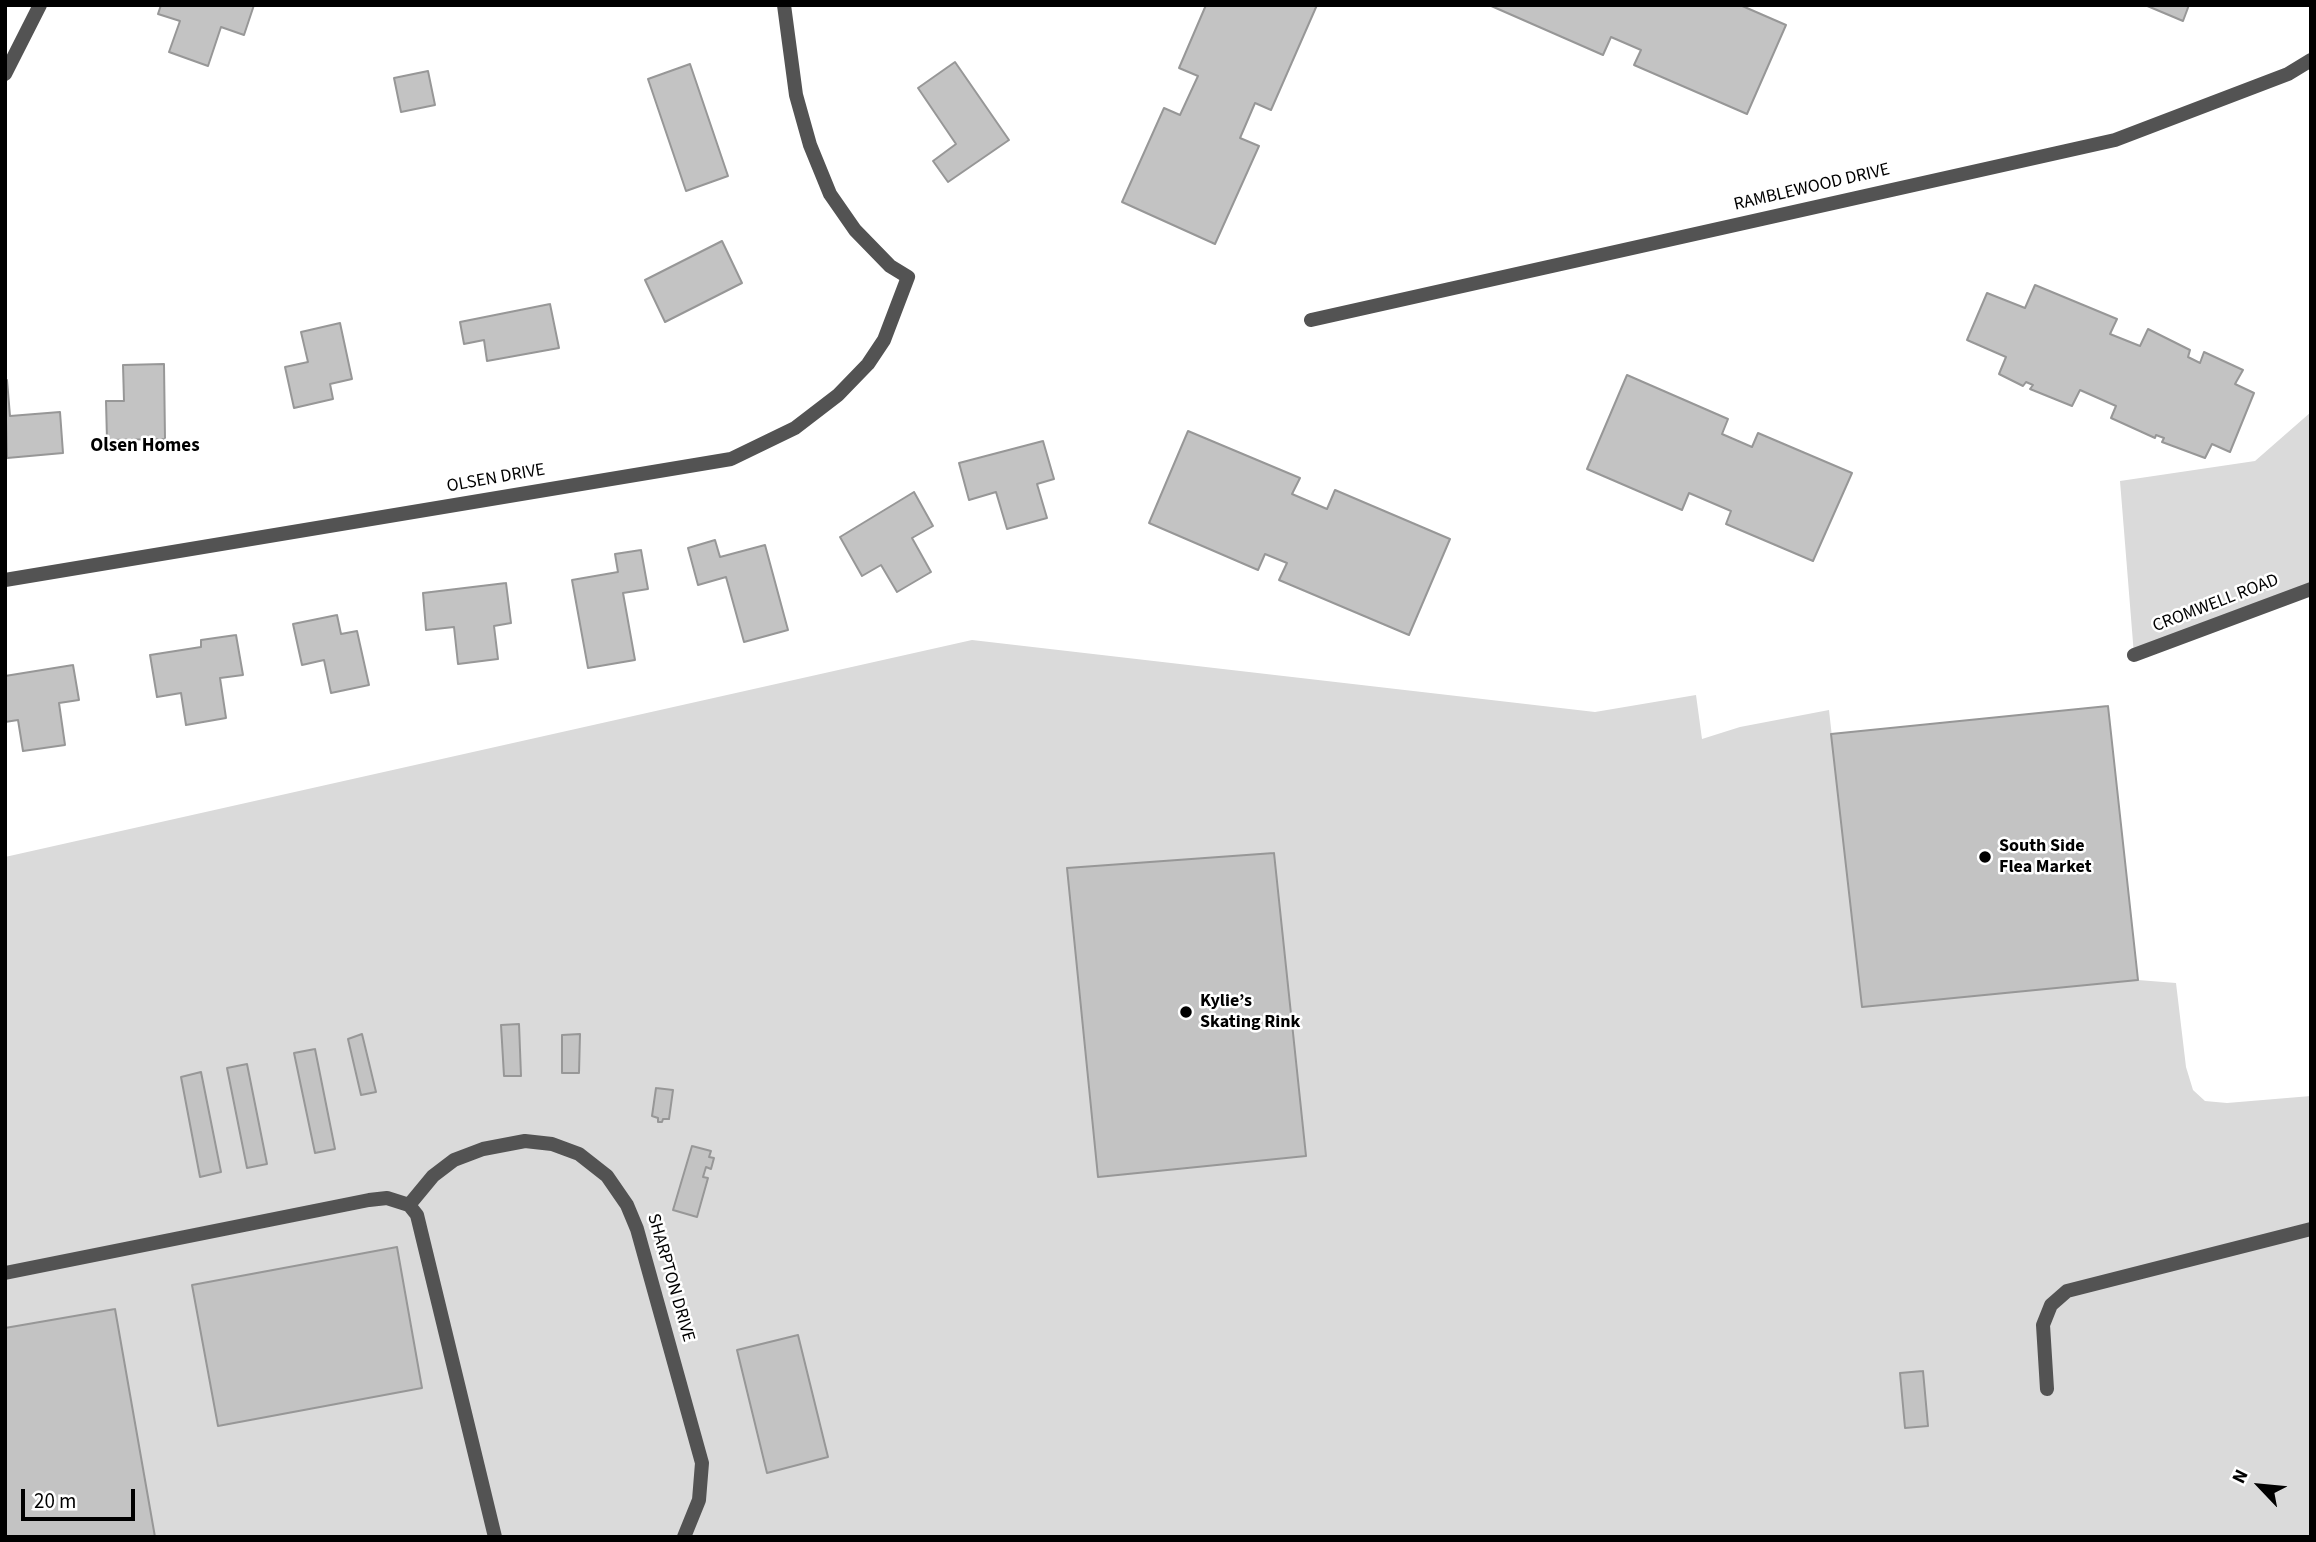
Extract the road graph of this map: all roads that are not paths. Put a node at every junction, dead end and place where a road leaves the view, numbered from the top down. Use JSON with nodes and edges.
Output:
{"nodes":[{"id":1,"x":40,"y":5,"type":"edge"},
{"id":2,"x":785,"y":5,"type":"edge"},
{"id":3,"x":2311,"y":60,"type":"edge"},
{"id":4,"x":5,"y":74,"type":"edge"},
{"id":5,"x":1311,"y":320,"type":"dead end"},
{"id":6,"x":5,"y":580,"type":"edge"},
{"id":7,"x":2311,"y":589,"type":"edge"},
{"id":8,"x":2134,"y":655,"type":"dead end"},
{"id":9,"x":409,"y":1205,"type":"junction"},
{"id":10,"x":2311,"y":1229,"type":"edge"},
{"id":11,"x":5,"y":1273,"type":"edge"},
{"id":12,"x":2047,"y":1389,"type":"dead end"},
{"id":13,"x":495,"y":1537,"type":"edge"},
{"id":14,"x":684,"y":1537,"type":"edge"}],
"edges":[{"from":1,"to":4,"type":"street"},
{"from":2,"to":6,"type":"street","name":"OLSEN DRIVE"},
{"from":3,"to":5,"type":"street","name":"RAMBLEWOOD DRIVE"},
{"from":7,"to":8,"type":"street","name":"CROMWELL ROAD"},
{"from":9,"to":11,"type":"street"},
{"from":9,"to":13,"type":"street"},
{"from":9,"to":14,"type":"street","name":"SHARPTON DRIVE"},
{"from":10,"to":12,"type":"street"}]}
